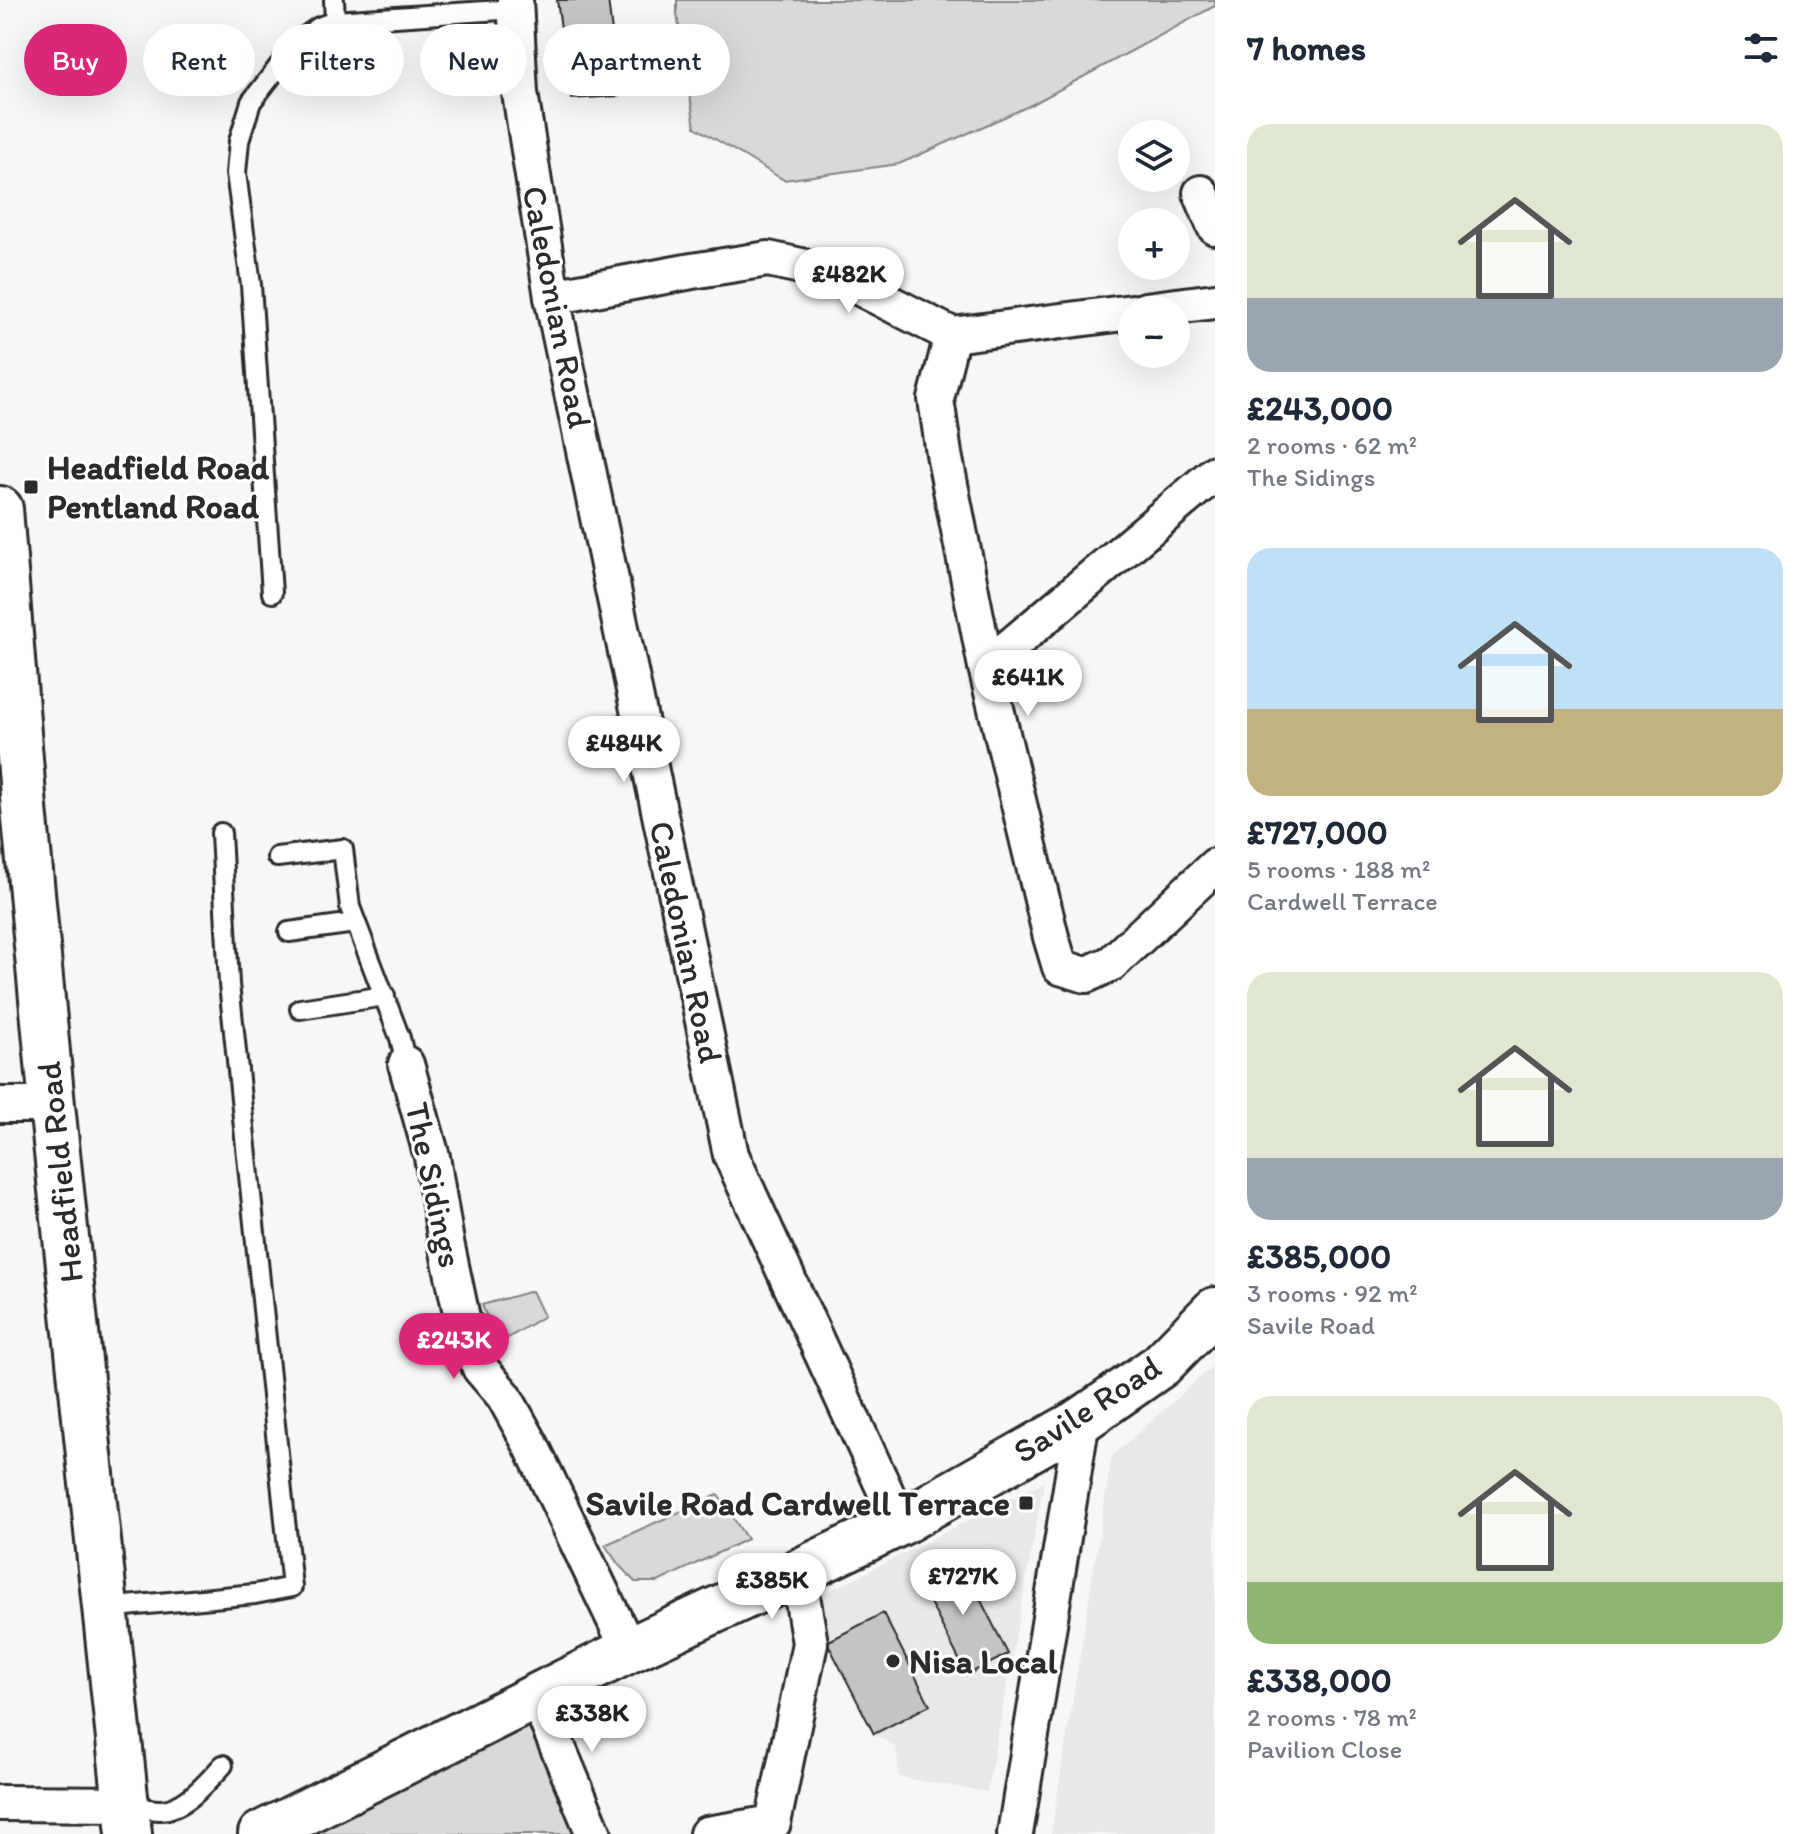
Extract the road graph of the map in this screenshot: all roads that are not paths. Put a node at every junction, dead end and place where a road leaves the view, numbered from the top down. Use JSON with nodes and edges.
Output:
{"nodes":[{"id":1,"x":334,"y":0,"type":"edge"},
{"id":2,"x":515,"y":5,"type":"edge"},
{"id":3,"x":335,"y":21,"type":"junction"},
{"id":4,"x":1201,"y":193,"type":"dead end"},
{"id":5,"x":1215,"y":227,"type":"edge"},
{"id":6,"x":552,"y":297,"type":"junction"},
{"id":7,"x":1215,"y":301,"type":"edge"},
{"id":8,"x":1190,"y":304,"type":"edge"},
{"id":9,"x":1118,"y":314,"type":"edge"},
{"id":10,"x":952,"y":335,"type":"junction"},
{"id":11,"x":1215,"y":473,"type":"edge"},
{"id":12,"x":0,"y":509,"type":"edge"},
{"id":13,"x":272,"y":593,"type":"dead end"},
{"id":14,"x":986,"y":667,"type":"junction"},
{"id":15,"x":12,"y":808,"type":"edge"},
{"id":16,"x":221,"y":833,"type":"dead end"},
{"id":17,"x":277,"y":857,"type":"dead end"},
{"id":18,"x":1215,"y":866,"type":"edge"},
{"id":19,"x":355,"y":923,"type":"junction"},
{"id":20,"x":289,"y":932,"type":"dead end"},
{"id":21,"x":385,"y":996,"type":"junction"},
{"id":22,"x":300,"y":1009,"type":"dead end"},
{"id":23,"x":406,"y":1064,"type":"joint"},
{"id":24,"x":0,"y":1105,"type":"edge"},
{"id":25,"x":52,"y":1105,"type":"junction"},
{"id":26,"x":1215,"y":1310,"type":"edge"},
{"id":27,"x":1082,"y":1420,"type":"junction"},
{"id":28,"x":900,"y":1523,"type":"junction"},
{"id":29,"x":798,"y":1572,"type":"junction"},
{"id":30,"x":105,"y":1608,"type":"junction"},
{"id":31,"x":629,"y":1650,"type":"junction"},
{"id":32,"x":536,"y":1695,"type":"junction"},
{"id":33,"x":223,"y":1765,"type":"dead end"},
{"id":34,"x":0,"y":1803,"type":"edge"},
{"id":35,"x":128,"y":1819,"type":"edge"},
{"id":36,"x":261,"y":1834,"type":"edge"},
{"id":37,"x":594,"y":1834,"type":"edge"},
{"id":38,"x":707,"y":1834,"type":"edge"},
{"id":39,"x":1015,"y":1834,"type":"edge"}],
"edges":[{"from":1,"to":3,"type":"lane"},
{"from":2,"to":3,"type":"lane"},
{"from":2,"to":6,"type":"street","name":"Caledonian Road"},
{"from":3,"to":13,"type":"lane"},
{"from":4,"to":5,"type":"street"},
{"from":6,"to":10,"type":"street"},
{"from":6,"to":28,"type":"street","name":"Caledonian Road"},
{"from":7,"to":8,"type":"street"},
{"from":9,"to":10,"type":"street"},
{"from":10,"to":14,"type":"street"},
{"from":11,"to":14,"type":"street"},
{"from":12,"to":15,"type":"street","name":"Headfield Road"},
{"from":14,"to":18,"type":"street"},
{"from":15,"to":25,"type":"street","name":"Headfield Road"},
{"from":16,"to":30,"type":"lane"},
{"from":17,"to":19,"type":"lane"},
{"from":19,"to":20,"type":"lane"},
{"from":19,"to":21,"type":"lane"},
{"from":21,"to":22,"type":"lane"},
{"from":21,"to":23,"type":"lane"},
{"from":23,"to":31,"type":"street","name":"The Sidings"},
{"from":24,"to":25,"type":"street"},
{"from":25,"to":30,"type":"street","name":"Headfield Road"},
{"from":26,"to":27,"type":"street","name":"Savile Road"},
{"from":27,"to":28,"type":"street","name":"Savile Road"},
{"from":27,"to":39,"type":"street"},
{"from":28,"to":29,"type":"street","name":"Savile Road"},
{"from":29,"to":31,"type":"street","name":"Savile Road"},
{"from":29,"to":38,"type":"street"},
{"from":30,"to":35,"type":"street","name":"Headfield Road"},
{"from":31,"to":32,"type":"street","name":"Savile Road"},
{"from":32,"to":36,"type":"street","name":"Savile Road"},
{"from":32,"to":37,"type":"street"},
{"from":33,"to":35,"type":"lane"},
{"from":34,"to":35,"type":"street"}]}
